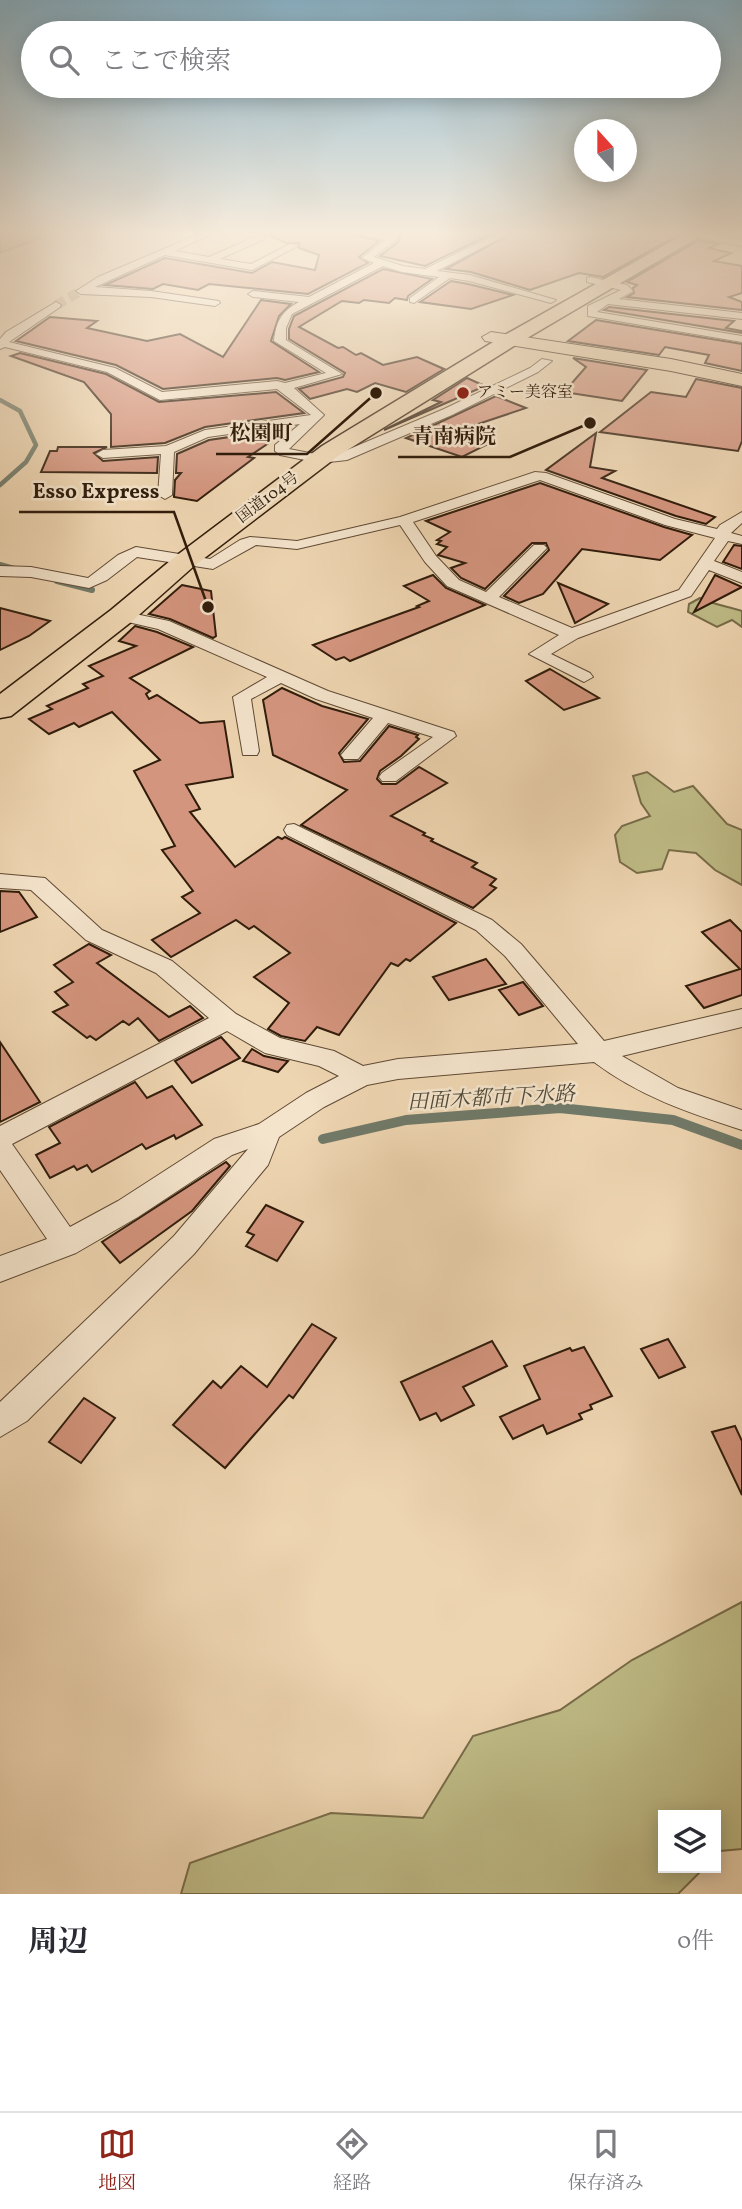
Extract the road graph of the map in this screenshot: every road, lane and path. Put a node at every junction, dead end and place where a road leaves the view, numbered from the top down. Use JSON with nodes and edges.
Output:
{"nodes":[{"id":1,"x":33,"y":319,"type":"tunnel mouth"},
{"id":2,"x":285,"y":319,"type":"edge"},
{"id":3,"x":526,"y":319,"type":"edge"},
{"id":4,"x":538,"y":319,"type":"edge"},
{"id":5,"x":623,"y":319,"type":"edge"},
{"id":6,"x":506,"y":335,"type":"junction"},
{"id":7,"x":742,"y":340,"type":"edge"},
{"id":8,"x":1,"y":345,"type":"edge"},
{"id":9,"x":546,"y":361,"type":"dead end"},
{"id":10,"x":742,"y":373,"type":"edge"},
{"id":11,"x":742,"y":380,"type":"edge"},
{"id":12,"x":285,"y":387,"type":"junction"},
{"id":13,"x":316,"y":418,"type":"junction"},
{"id":14,"x":168,"y":450,"type":"junction"},
{"id":15,"x":103,"y":454,"type":"dead end"},
{"id":16,"x":296,"y":454,"type":"junction"},
{"id":17,"x":320,"y":459,"type":"junction"},
{"id":18,"x":165,"y":495,"type":"dead end"},
{"id":19,"x":742,"y":516,"type":"edge"},
{"id":20,"x":404,"y":520,"type":"junction"},
{"id":21,"x":723,"y":537,"type":"junction"},
{"id":22,"x":742,"y":540,"type":"edge"},
{"id":23,"x":539,"y":548,"type":"dead end"},
{"id":24,"x":161,"y":556,"type":"junction"},
{"id":25,"x":185,"y":561,"type":"junction"},
{"id":26,"x":704,"y":562,"type":"junction"},
{"id":27,"x":0,"y":571,"type":"edge"},
{"id":28,"x":742,"y":578,"type":"edge"},
{"id":29,"x":488,"y":599,"type":"junction"},
{"id":30,"x":99,"y":604,"type":"dead end"},
{"id":31,"x":121,"y":616,"type":"junction"},
{"id":32,"x":572,"y":634,"type":"junction"},
{"id":33,"x":280,"y":677,"type":"junction"},
{"id":34,"x":584,"y":677,"type":"dead end"},
{"id":35,"x":0,"y":709,"type":"edge"},
{"id":36,"x":383,"y":717,"type":"junction"},
{"id":37,"x":250,"y":751,"type":"dead end"},
{"id":38,"x":351,"y":755,"type":"dead end"},
{"id":39,"x":389,"y":777,"type":"dead end"},
{"id":40,"x":294,"y":830,"type":"dead end"},
{"id":41,"x":0,"y":881,"type":"edge"},
{"id":42,"x":742,"y":1018,"type":"edge"},
{"id":43,"x":227,"y":1020,"type":"junction"},
{"id":44,"x":599,"y":1052,"type":"junction"},
{"id":45,"x":361,"y":1076,"type":"junction"},
{"id":46,"x":742,"y":1120,"type":"edge"},
{"id":47,"x":268,"y":1131,"type":"junction"},
{"id":48,"x":0,"y":1138,"type":"edge"},
{"id":49,"x":0,"y":1148,"type":"edge"},
{"id":50,"x":66,"y":1244,"type":"junction"},
{"id":51,"x":0,"y":1269,"type":"edge"},
{"id":52,"x":0,"y":1421,"type":"edge"}],
"edges":[{"from":1,"to":8,"type":"street"},
{"from":2,"to":12,"type":"street"},
{"from":3,"to":6,"type":"highway","name":"国道104号"},
{"from":4,"to":6,"type":"highway","name":"国道104号"},
{"from":5,"to":7,"type":"street"},
{"from":6,"to":10,"type":"main road"},
{"from":6,"to":11,"type":"main road"},
{"from":6,"to":16,"type":"highway","name":"国道104号"},
{"from":6,"to":17,"type":"highway","name":"国道104号"},
{"from":8,"to":12,"type":"street"},
{"from":9,"to":17,"type":"street"},
{"from":12,"to":13,"type":"street"},
{"from":13,"to":14,"type":"street"},
{"from":13,"to":16,"type":"street"},
{"from":14,"to":15,"type":"street"},
{"from":14,"to":18,"type":"street"},
{"from":16,"to":17,"type":"street"},
{"from":16,"to":24,"type":"highway","name":"国道104号"},
{"from":17,"to":25,"type":"highway","name":"国道104号"},
{"from":19,"to":21,"type":"street"},
{"from":20,"to":21,"type":"street"},
{"from":20,"to":25,"type":"street"},
{"from":20,"to":29,"type":"street"},
{"from":21,"to":22,"type":"street"},
{"from":21,"to":26,"type":"street"},
{"from":23,"to":29,"type":"street"},
{"from":24,"to":25,"type":"street"},
{"from":24,"to":27,"type":"street"},
{"from":24,"to":30,"type":"highway","name":"国道104号"},
{"from":25,"to":31,"type":"highway","name":"国道104号"},
{"from":26,"to":28,"type":"street"},
{"from":26,"to":32,"type":"street"},
{"from":29,"to":32,"type":"street"},
{"from":31,"to":33,"type":"street"},
{"from":31,"to":35,"type":"highway","name":"国道104号"},
{"from":32,"to":34,"type":"street"},
{"from":33,"to":36,"type":"street"},
{"from":33,"to":37,"type":"street"},
{"from":36,"to":38,"type":"street"},
{"from":36,"to":39,"type":"street"},
{"from":40,"to":44,"type":"street"},
{"from":41,"to":43,"type":"street"},
{"from":42,"to":44,"type":"street"},
{"from":43,"to":45,"type":"street"},
{"from":43,"to":48,"type":"street"},
{"from":44,"to":45,"type":"street"},
{"from":44,"to":46,"type":"street"},
{"from":45,"to":47,"type":"street"},
{"from":47,"to":50,"type":"street"},
{"from":47,"to":52,"type":"street"},
{"from":49,"to":50,"type":"street"},
{"from":50,"to":51,"type":"street"}]}
